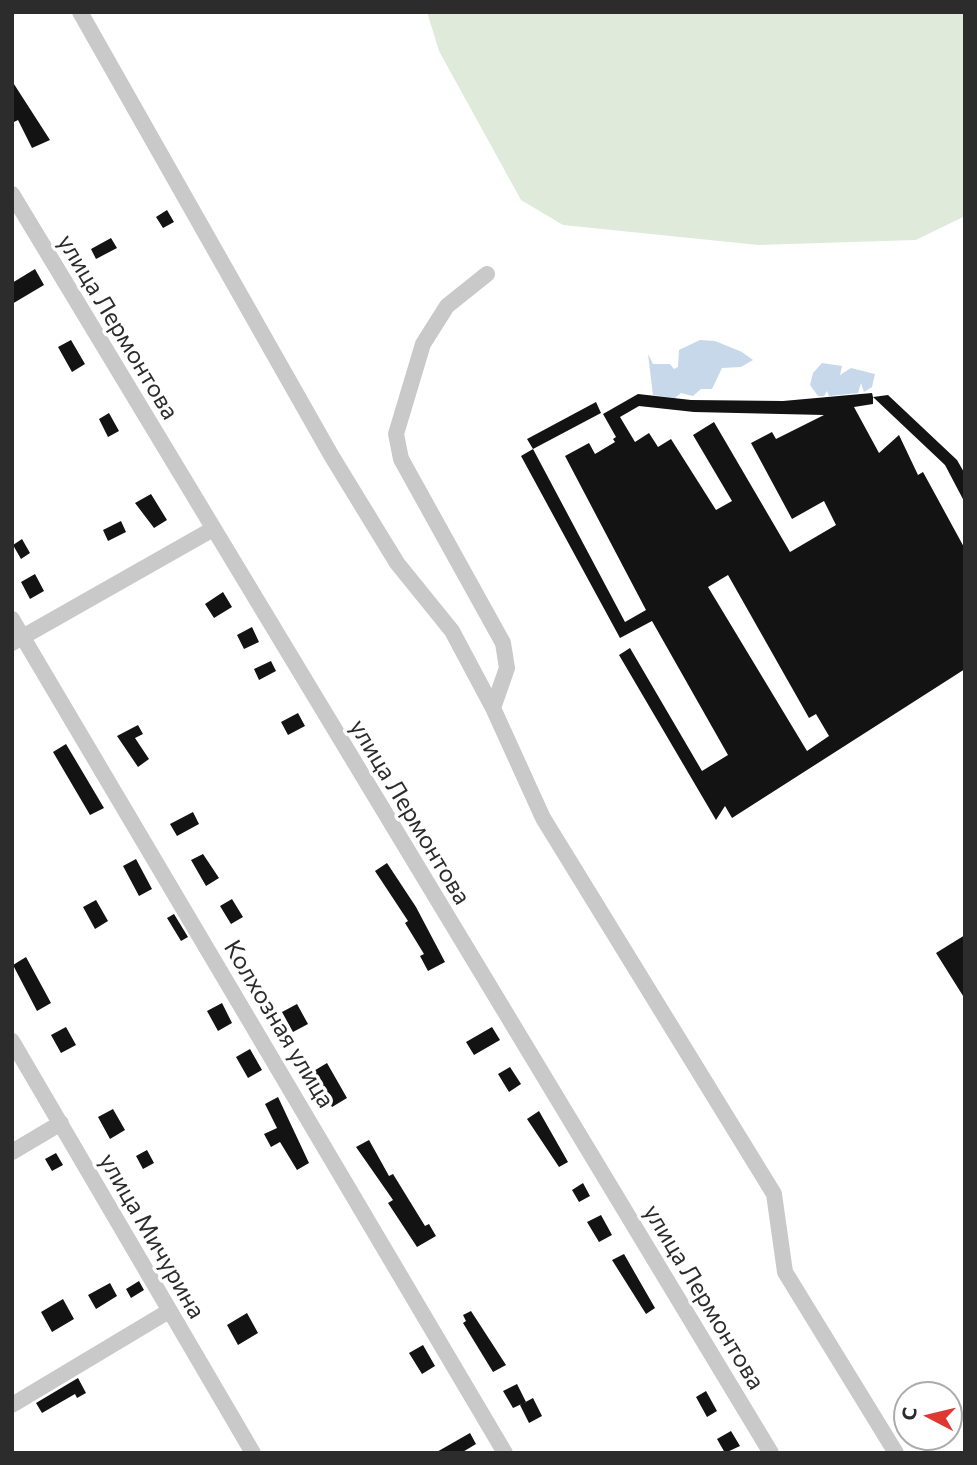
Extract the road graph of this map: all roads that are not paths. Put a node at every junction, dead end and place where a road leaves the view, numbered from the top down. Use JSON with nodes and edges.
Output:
{"nodes":[{"id":1,"x":80,"y":12,"type":"edge"},
{"id":2,"x":12,"y":194,"type":"edge"},
{"id":3,"x":487,"y":274,"type":"dead end"},
{"id":4,"x":212,"y":530,"type":"junction"},
{"id":5,"x":12,"y":619,"type":"edge"},
{"id":6,"x":18,"y":640,"type":"edge"},
{"id":7,"x":493,"y":708,"type":"junction"},
{"id":8,"x":12,"y":1041,"type":"edge"},
{"id":9,"x":61,"y":1123,"type":"junction"},
{"id":10,"x":12,"y":1152,"type":"edge"},
{"id":11,"x":169,"y":1311,"type":"junction"},
{"id":12,"x":12,"y":1405,"type":"edge"},
{"id":13,"x":253,"y":1453,"type":"edge"},
{"id":14,"x":505,"y":1453,"type":"edge"},
{"id":15,"x":771,"y":1453,"type":"edge"},
{"id":16,"x":896,"y":1453,"type":"edge"}],
"edges":[{"from":1,"to":7,"type":"street"},
{"from":2,"to":4,"type":"street","name":"улица Лермонтова"},
{"from":3,"to":7,"type":"street"},
{"from":4,"to":6,"type":"street"},
{"from":4,"to":15,"type":"street","name":"улица Лермонтова"},
{"from":5,"to":6,"type":"street","name":"Колхозная улица"},
{"from":6,"to":14,"type":"street","name":"Колхозная улица"},
{"from":7,"to":16,"type":"street"},
{"from":8,"to":9,"type":"street","name":"улица Мичурина"},
{"from":9,"to":10,"type":"street"},
{"from":9,"to":11,"type":"street","name":"улица Мичурина"},
{"from":11,"to":12,"type":"street"},
{"from":11,"to":13,"type":"street","name":"улица Мичурина"}]}
